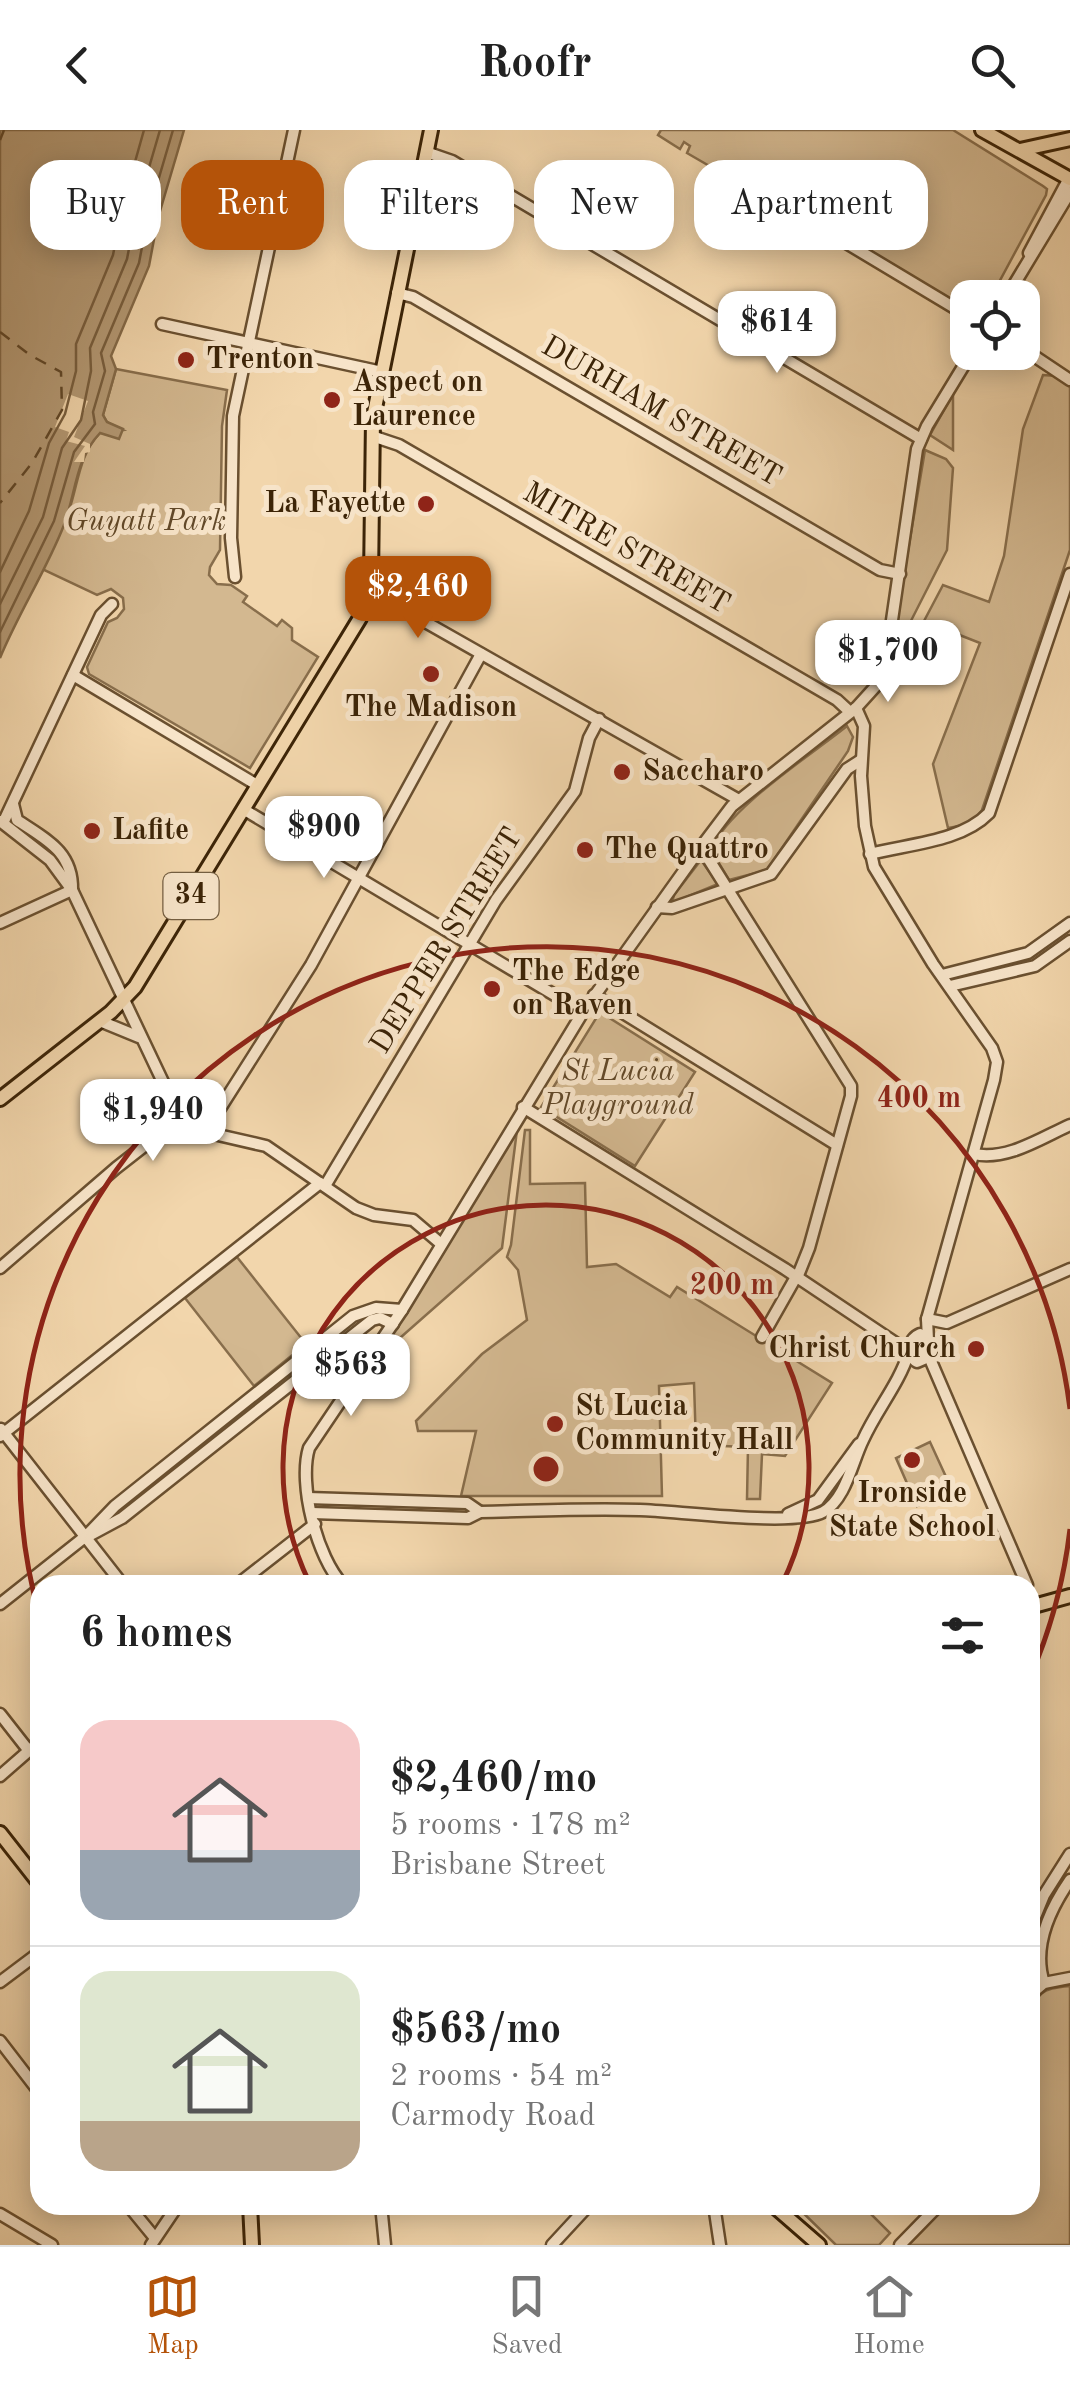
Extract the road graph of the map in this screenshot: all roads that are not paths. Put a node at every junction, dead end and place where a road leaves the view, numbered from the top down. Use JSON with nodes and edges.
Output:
{"nodes":[{"id":1,"x":294,"y":130,"type":"edge"},
{"id":2,"x":431,"y":130,"type":"edge"},
{"id":3,"x":982,"y":130,"type":"edge"},
{"id":4,"x":1070,"y":139,"type":"edge"},
{"id":5,"x":1017,"y":150,"type":"junction"},
{"id":6,"x":426,"y":152,"type":"junction"},
{"id":7,"x":1069,"y":186,"type":"edge"},
{"id":8,"x":858,"y":250,"type":"edge"},
{"id":9,"x":1016,"y":280,"type":"edge"},
{"id":10,"x":397,"y":293,"type":"junction"},
{"id":11,"x":950,"y":305,"type":"edge"},
{"id":12,"x":162,"y":324,"type":"dead end"},
{"id":13,"x":248,"y":344,"type":"junction"},
{"id":14,"x":1040,"y":360,"type":"edge"},
{"id":15,"x":961,"y":370,"type":"edge"},
{"id":16,"x":382,"y":372,"type":"junction"},
{"id":17,"x":1070,"y":380,"type":"edge"},
{"id":18,"x":372,"y":436,"type":"junction"},
{"id":19,"x":921,"y":439,"type":"junction"},
{"id":20,"x":900,"y":574,"type":"junction"},
{"id":21,"x":1070,"y":574,"type":"edge"},
{"id":22,"x":235,"y":577,"type":"dead end"},
{"id":23,"x":370,"y":590,"type":"junction"},
{"id":24,"x":112,"y":604,"type":"dead end"},
{"id":25,"x":482,"y":654,"type":"junction"},
{"id":26,"x":73,"y":675,"type":"junction"},
{"id":27,"x":853,"y":710,"type":"junction"},
{"id":28,"x":599,"y":718,"type":"junction"},
{"id":29,"x":861,"y":760,"type":"junction"},
{"id":30,"x":258,"y":785,"type":"junction"},
{"id":31,"x":739,"y":800,"type":"junction"},
{"id":32,"x":13,"y":803,"type":"junction"},
{"id":33,"x":243,"y":809,"type":"junction"},
{"id":34,"x":2,"y":821,"type":"edge"},
{"id":35,"x":701,"y":846,"type":"junction"},
{"id":36,"x":870,"y":854,"type":"junction"},
{"id":37,"x":357,"y":877,"type":"junction"},
{"id":38,"x":728,"y":887,"type":"junction"},
{"id":39,"x":72,"y":890,"type":"junction"},
{"id":40,"x":657,"y":906,"type":"junction"},
{"id":41,"x":0,"y":923,"type":"edge"},
{"id":42,"x":1070,"y":923,"type":"edge"},
{"id":43,"x":1070,"y":941,"type":"edge"},
{"id":44,"x":470,"y":944,"type":"junction"},
{"id":45,"x":942,"y":975,"type":"junction"},
{"id":46,"x":950,"y":986,"type":"junction"},
{"id":47,"x":594,"y":996,"type":"junction"},
{"id":48,"x":123,"y":1000,"type":"junction"},
{"id":49,"x":582,"y":1012,"type":"junction"},
{"id":50,"x":100,"y":1021,"type":"junction"},
{"id":51,"x":140,"y":1037,"type":"junction"},
{"id":52,"x":0,"y":1098,"type":"edge"},
{"id":53,"x":523,"y":1108,"type":"junction"},
{"id":54,"x":180,"y":1118,"type":"junction"},
{"id":55,"x":1070,"y":1125,"type":"edge"},
{"id":56,"x":205,"y":1132,"type":"junction"},
{"id":57,"x":837,"y":1144,"type":"junction"},
{"id":58,"x":974,"y":1154,"type":"junction"},
{"id":59,"x":322,"y":1185,"type":"junction"},
{"id":60,"x":440,"y":1243,"type":"junction"},
{"id":61,"x":0,"y":1268,"type":"edge"},
{"id":62,"x":1070,"y":1269,"type":"edge"},
{"id":63,"x":796,"y":1278,"type":"junction"},
{"id":64,"x":402,"y":1310,"type":"junction"},
{"id":65,"x":927,"y":1319,"type":"junction"},
{"id":66,"x":393,"y":1324,"type":"junction"},
{"id":67,"x":358,"y":1331,"type":"junction"},
{"id":68,"x":885,"y":1333,"type":"junction"},
{"id":69,"x":762,"y":1337,"type":"dead end"},
{"id":70,"x":921,"y":1341,"type":"junction"},
{"id":71,"x":375,"y":1349,"type":"junction"},
{"id":72,"x":913,"y":1357,"type":"junction"},
{"id":73,"x":939,"y":1384,"type":"junction"},
{"id":74,"x":1,"y":1432,"type":"edge"},
{"id":75,"x":308,"y":1498,"type":"junction"},
{"id":76,"x":480,"y":1512,"type":"junction"},
{"id":77,"x":314,"y":1519,"type":"junction"},
{"id":78,"x":85,"y":1538,"type":"junction"},
{"id":79,"x":37,"y":1575,"type":"edge"},
{"id":80,"x":115,"y":1575,"type":"edge"},
{"id":81,"x":250,"y":1575,"type":"edge"},
{"id":82,"x":336,"y":1575,"type":"edge"},
{"id":83,"x":1023,"y":1575,"type":"edge"},
{"id":84,"x":30,"y":1581,"type":"edge"},
{"id":85,"x":1070,"y":1596,"type":"edge"},
{"id":86,"x":0,"y":1604,"type":"edge"},
{"id":87,"x":1040,"y":1605,"type":"edge"},
{"id":88,"x":0,"y":1714,"type":"edge"},
{"id":89,"x":29,"y":1750,"type":"joint"},
{"id":90,"x":0,"y":1776,"type":"edge"},
{"id":91,"x":0,"y":1833,"type":"edge"},
{"id":92,"x":1070,"y":1854,"type":"edge"},
{"id":93,"x":30,"y":1871,"type":"edge"},
{"id":94,"x":1070,"y":1880,"type":"edge"},
{"id":95,"x":1040,"y":1905,"type":"edge"},
{"id":96,"x":30,"y":1960,"type":"edge"},
{"id":97,"x":1040,"y":1966,"type":"edge"},
{"id":98,"x":1070,"y":1978,"type":"edge"},
{"id":99,"x":0,"y":1982,"type":"edge"},
{"id":100,"x":1040,"y":1986,"type":"edge"},
{"id":101,"x":0,"y":2041,"type":"edge"},
{"id":102,"x":30,"y":2079,"type":"edge"},
{"id":103,"x":0,"y":2214,"type":"edge"},
{"id":104,"x":135,"y":2215,"type":"edge"},
{"id":105,"x":171,"y":2215,"type":"edge"},
{"id":106,"x":250,"y":2215,"type":"edge"},
{"id":107,"x":381,"y":2215,"type":"edge"},
{"id":108,"x":580,"y":2215,"type":"edge"},
{"id":109,"x":716,"y":2215,"type":"edge"},
{"id":110,"x":784,"y":2215,"type":"edge"},
{"id":111,"x":928,"y":2215,"type":"edge"},
{"id":112,"x":153,"y":2241,"type":"edge"},
{"id":113,"x":52,"y":2245,"type":"edge"},
{"id":114,"x":252,"y":2245,"type":"edge"},
{"id":115,"x":385,"y":2245,"type":"edge"},
{"id":116,"x":552,"y":2245,"type":"edge"},
{"id":117,"x":720,"y":2245,"type":"edge"},
{"id":118,"x":819,"y":2245,"type":"edge"},
{"id":119,"x":900,"y":2245,"type":"edge"}],
"edges":[{"from":1,"to":13,"type":"street"},
{"from":2,"to":6,"type":"main road","number":"34"},
{"from":3,"to":5,"type":"main road"},
{"from":4,"to":5,"type":"main road"},
{"from":5,"to":7,"type":"main road"},
{"from":6,"to":10,"type":"main road","number":"34"},
{"from":6,"to":19,"type":"street"},
{"from":7,"to":9,"type":"street"},
{"from":8,"to":11,"type":"street"},
{"from":10,"to":16,"type":"main road","number":"34"},
{"from":10,"to":20,"type":"street","name":"DURHAM STREET"},
{"from":12,"to":13,"type":"street"},
{"from":13,"to":16,"type":"street"},
{"from":13,"to":22,"type":"street"},
{"from":14,"to":17,"type":"street"},
{"from":15,"to":19,"type":"street"},
{"from":16,"to":18,"type":"main road","number":"34"},
{"from":18,"to":23,"type":"main road","number":"34"},
{"from":18,"to":27,"type":"street","name":"MITRE STREET"},
{"from":19,"to":20,"type":"street"},
{"from":20,"to":27,"type":"street"},
{"from":21,"to":36,"type":"street"},
{"from":23,"to":25,"type":"street"},
{"from":23,"to":30,"type":"main road","number":"34"},
{"from":24,"to":26,"type":"street"},
{"from":25,"to":28,"type":"street"},
{"from":25,"to":37,"type":"street"},
{"from":26,"to":30,"type":"street"},
{"from":26,"to":32,"type":"street"},
{"from":27,"to":29,"type":"street"},
{"from":27,"to":31,"type":"street"},
{"from":28,"to":31,"type":"street"},
{"from":28,"to":44,"type":"street","name":"DEPPER STREET"},
{"from":29,"to":36,"type":"street"},
{"from":29,"to":38,"type":"street"},
{"from":30,"to":33,"type":"main road","number":"34"},
{"from":31,"to":35,"type":"street"},
{"from":32,"to":34,"type":"street"},
{"from":32,"to":39,"type":"street"},
{"from":33,"to":37,"type":"street"},
{"from":33,"to":48,"type":"main road","number":"34"},
{"from":34,"to":39,"type":"street"},
{"from":35,"to":38,"type":"street"},
{"from":35,"to":40,"type":"street"},
{"from":36,"to":45,"type":"street"},
{"from":37,"to":44,"type":"street"},
{"from":37,"to":56,"type":"street"},
{"from":38,"to":40,"type":"street"},
{"from":38,"to":57,"type":"street"},
{"from":39,"to":41,"type":"street"},
{"from":39,"to":48,"type":"street"},
{"from":40,"to":47,"type":"street"},
{"from":42,"to":45,"type":"street"},
{"from":43,"to":46,"type":"street"},
{"from":44,"to":49,"type":"street"},
{"from":44,"to":59,"type":"street","name":"DEPPER STREET"},
{"from":45,"to":46,"type":"street"},
{"from":46,"to":58,"type":"street"},
{"from":47,"to":49,"type":"street"},
{"from":47,"to":57,"type":"street"},
{"from":48,"to":50,"type":"main road","number":"34"},
{"from":48,"to":51,"type":"street"},
{"from":49,"to":53,"type":"street"},
{"from":50,"to":51,"type":"street"},
{"from":50,"to":52,"type":"main road","number":"34"},
{"from":51,"to":54,"type":"street"},
{"from":53,"to":60,"type":"street"},
{"from":53,"to":63,"type":"street"},
{"from":54,"to":56,"type":"street"},
{"from":54,"to":61,"type":"street"},
{"from":55,"to":58,"type":"street"},
{"from":56,"to":59,"type":"street"},
{"from":57,"to":63,"type":"street"},
{"from":58,"to":65,"type":"street"},
{"from":59,"to":60,"type":"street"},
{"from":59,"to":74,"type":"street"},
{"from":60,"to":64,"type":"street"},
{"from":62,"to":65,"type":"street"},
{"from":63,"to":68,"type":"street"},
{"from":63,"to":69,"type":"street"},
{"from":64,"to":66,"type":"street"},
{"from":64,"to":78,"type":"street"},
{"from":65,"to":70,"type":"street"},
{"from":66,"to":67,"type":"street"},
{"from":66,"to":71,"type":"street"},
{"from":67,"to":71,"type":"street"},
{"from":67,"to":78,"type":"street"},
{"from":68,"to":70,"type":"street"},
{"from":68,"to":72,"type":"street"},
{"from":70,"to":72,"type":"street"},
{"from":70,"to":72,"type":"street"},
{"from":70,"to":73,"type":"street"},
{"from":71,"to":75,"type":"street"},
{"from":72,"to":73,"type":"street"},
{"from":72,"to":76,"type":"street"},
{"from":73,"to":83,"type":"street"},
{"from":74,"to":78,"type":"street"},
{"from":75,"to":76,"type":"street"},
{"from":75,"to":77,"type":"street"},
{"from":76,"to":77,"type":"street"},
{"from":77,"to":81,"type":"street"},
{"from":77,"to":82,"type":"street"},
{"from":78,"to":79,"type":"street"},
{"from":78,"to":80,"type":"street"},
{"from":84,"to":86,"type":"street"},
{"from":85,"to":87,"type":"main road"},
{"from":88,"to":89,"type":"street"},
{"from":89,"to":90,"type":"street"},
{"from":91,"to":93,"type":"main road"},
{"from":92,"to":95,"type":"street"},
{"from":94,"to":97,"type":"street"},
{"from":96,"to":99,"type":"street"},
{"from":98,"to":100,"type":"street"},
{"from":101,"to":102,"type":"street"},
{"from":103,"to":113,"type":"street"},
{"from":104,"to":112,"type":"street"},
{"from":105,"to":112,"type":"street"},
{"from":106,"to":114,"type":"main road"},
{"from":107,"to":115,"type":"street"},
{"from":108,"to":116,"type":"street"},
{"from":109,"to":117,"type":"street"},
{"from":110,"to":118,"type":"main road"},
{"from":111,"to":119,"type":"street"}]}
